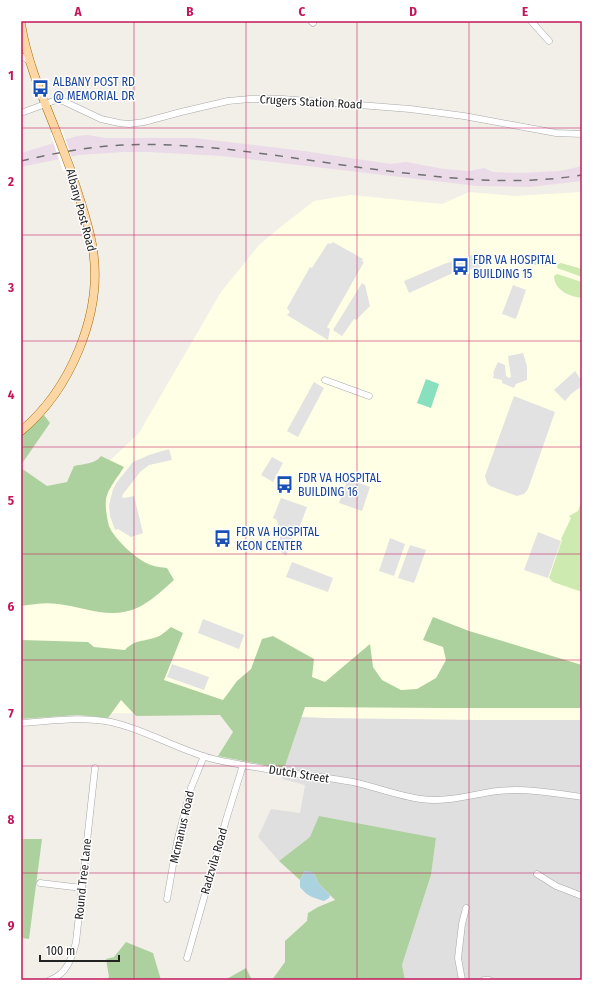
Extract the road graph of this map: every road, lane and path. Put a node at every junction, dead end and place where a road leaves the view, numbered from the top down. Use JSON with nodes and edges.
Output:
{"nodes":[{"id":1,"x":531,"y":21,"type":"edge"},
{"id":2,"x":21,"y":24,"type":"edge"},
{"id":3,"x":549,"y":41,"type":"dead end"},
{"id":4,"x":21,"y":56,"type":"edge"},
{"id":5,"x":30,"y":61,"type":"junction"},
{"id":6,"x":45,"y":104,"type":"junction"},
{"id":7,"x":21,"y":113,"type":"edge"},
{"id":8,"x":582,"y":134,"type":"edge"},
{"id":9,"x":325,"y":380,"type":"dead end"},
{"id":10,"x":369,"y":396,"type":"dead end"},
{"id":11,"x":21,"y":431,"type":"edge"},
{"id":12,"x":21,"y":723,"type":"edge"},
{"id":13,"x":204,"y":756,"type":"junction"},
{"id":14,"x":243,"y":765,"type":"junction"},
{"id":15,"x":95,"y":768,"type":"dead end"},
{"id":16,"x":582,"y":797,"type":"edge"},
{"id":17,"x":537,"y":874,"type":"dead end"},
{"id":18,"x":40,"y":883,"type":"dead end"},
{"id":19,"x":82,"y":888,"type":"junction"},
{"id":20,"x":582,"y":896,"type":"edge"},
{"id":21,"x":167,"y":899,"type":"dead end"},
{"id":22,"x":466,"y":908,"type":"dead end"},
{"id":23,"x":187,"y":958,"type":"dead end"},
{"id":24,"x":50,"y":980,"type":"edge"},
{"id":25,"x":462,"y":980,"type":"edge"},
{"id":26,"x":484,"y":980,"type":"edge"},
{"id":27,"x":489,"y":980,"type":"edge"}],
"edges":[{"from":1,"to":3,"type":"street"},
{"from":2,"to":5,"type":"main road","name":"Albany Post Road"},
{"from":4,"to":5,"type":"street"},
{"from":5,"to":6,"type":"main road","name":"Albany Post Road"},
{"from":6,"to":7,"type":"street","name":"Crugers Station Road"},
{"from":6,"to":8,"type":"street","name":"Crugers Station Road"},
{"from":6,"to":11,"type":"main road","name":"Albany Post Road","bridge":true},
{"from":9,"to":10,"type":"street"},
{"from":12,"to":13,"type":"street","name":"Dutch Street"},
{"from":13,"to":14,"type":"street","name":"Dutch Street"},
{"from":13,"to":21,"type":"street","name":"Mcmanus Road"},
{"from":14,"to":16,"type":"street","name":"Dutch Street"},
{"from":14,"to":23,"type":"street","name":"Radzvila Road"},
{"from":15,"to":19,"type":"street","name":"Round Tree Lane"},
{"from":17,"to":20,"type":"street"},
{"from":18,"to":19,"type":"street"},
{"from":19,"to":24,"type":"street","name":"Round Tree Lane"},
{"from":22,"to":25,"type":"street"},
{"from":26,"to":27,"type":"street"}]}
